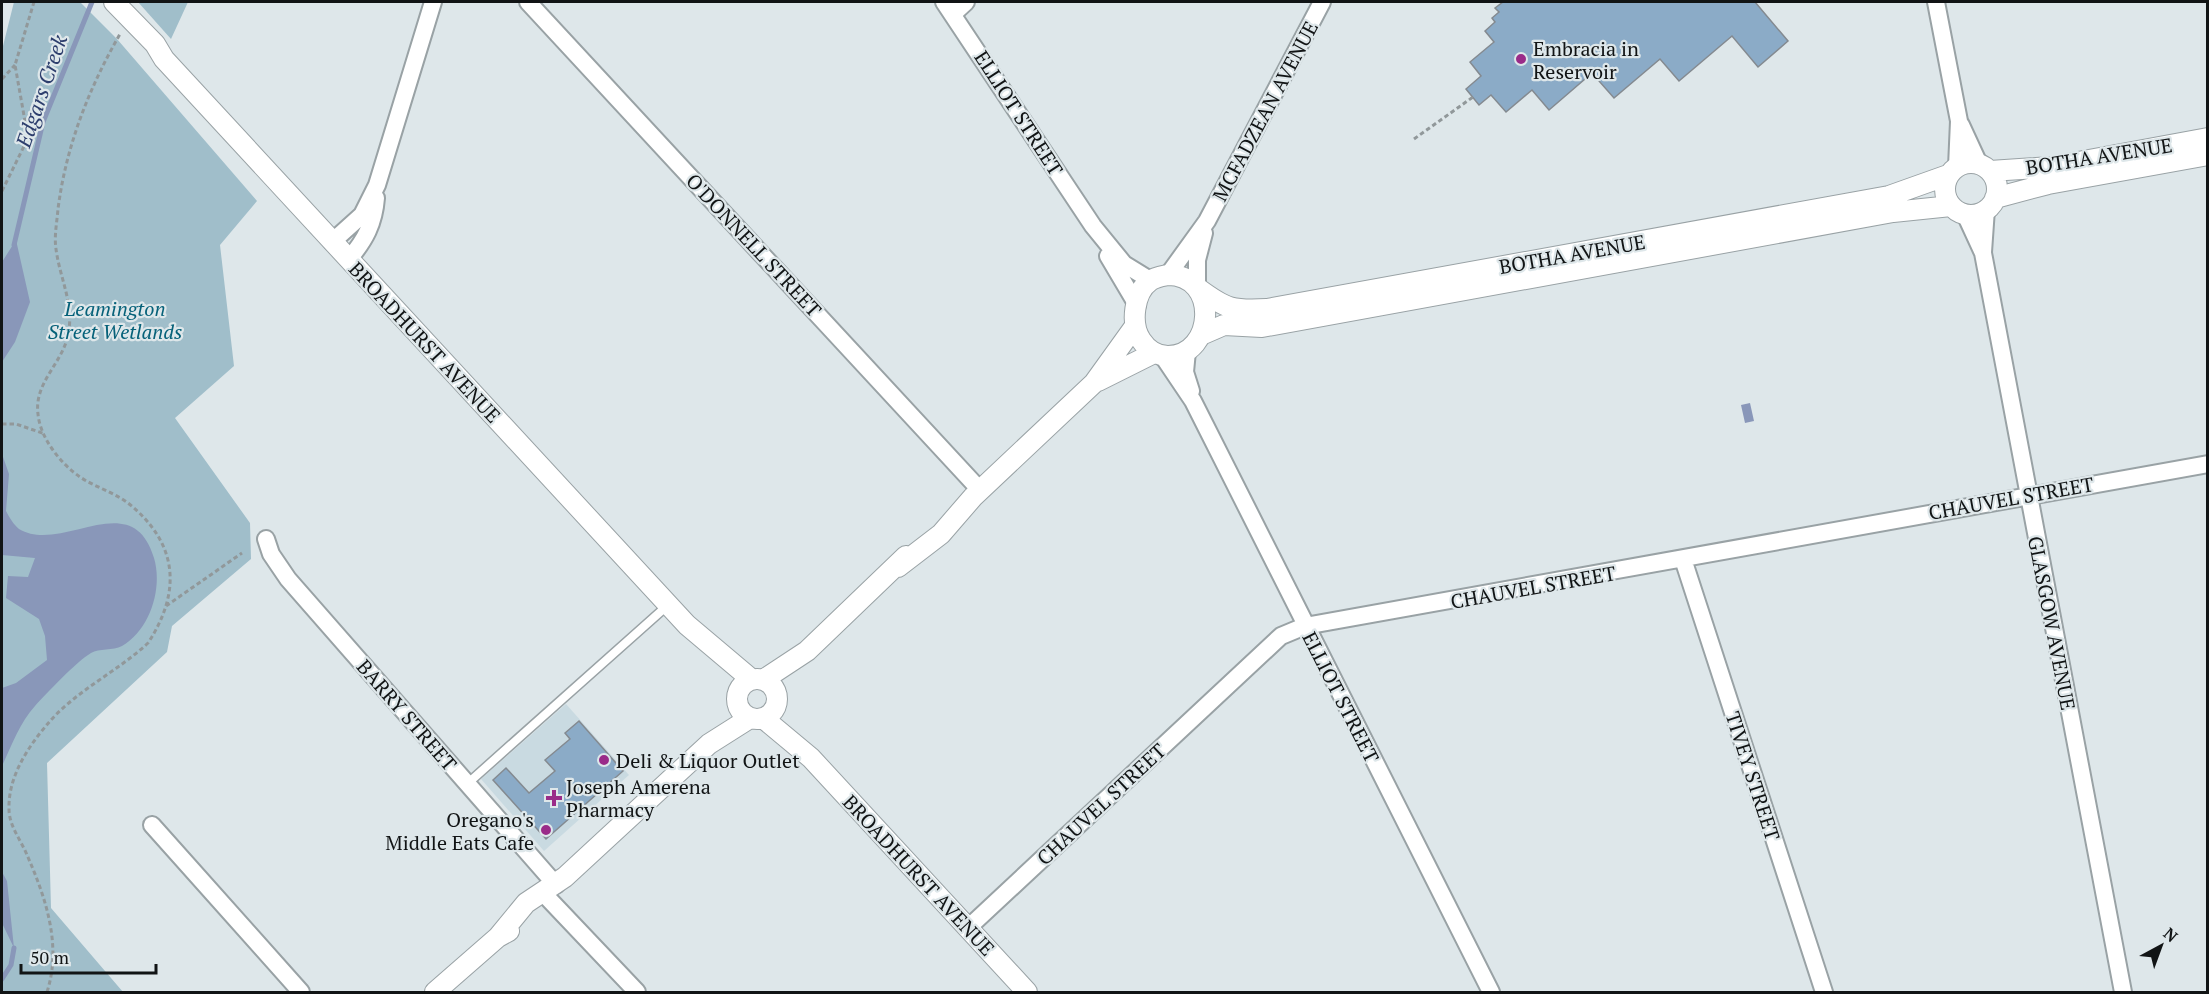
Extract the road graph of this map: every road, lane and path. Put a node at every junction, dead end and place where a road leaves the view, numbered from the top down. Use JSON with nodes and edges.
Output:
{"nodes":[{"id":1,"x":34,"y":2,"type":"edge"},
{"id":2,"x":433,"y":2,"type":"edge"},
{"id":3,"x":528,"y":2,"type":"edge"},
{"id":4,"x":966,"y":2,"type":"edge"},
{"id":5,"x":1322,"y":2,"type":"edge"},
{"id":6,"x":1936,"y":2,"type":"edge"},
{"id":7,"x":949,"y":8,"type":"edge"},
{"id":8,"x":117,"y":12,"type":"edge"},
{"id":9,"x":15,"y":65,"type":"junction"},
{"id":10,"x":2,"y":79,"type":"edge"},
{"id":11,"x":1473,"y":97,"type":"dead end"},
{"id":12,"x":1959,"y":121,"type":"junction"},
{"id":13,"x":2208,"y":138,"type":"edge"},
{"id":14,"x":1414,"y":139,"type":"dead end"},
{"id":15,"x":2208,"y":155,"type":"edge"},
{"id":16,"x":1985,"y":168,"type":"junction"},
{"id":17,"x":1953,"y":171,"type":"junction"},
{"id":18,"x":377,"y":185,"type":"junction"},
{"id":19,"x":2,"y":191,"type":"edge"},
{"id":20,"x":1991,"y":204,"type":"junction"},
{"id":21,"x":1958,"y":210,"type":"junction"},
{"id":22,"x":1207,"y":221,"type":"junction"},
{"id":23,"x":1094,"y":226,"type":"junction"},
{"id":24,"x":1747,"y":231,"type":"junction"},
{"id":25,"x":332,"y":242,"type":"junction"},
{"id":26,"x":1983,"y":253,"type":"junction"},
{"id":27,"x":349,"y":259,"type":"junction"},
{"id":28,"x":1159,"y":277,"type":"junction"},
{"id":29,"x":1198,"y":287,"type":"junction"},
{"id":30,"x":1386,"y":297,"type":"junction"},
{"id":31,"x":1137,"y":305,"type":"junction"},
{"id":32,"x":1135,"y":326,"type":"junction"},
{"id":33,"x":1201,"y":335,"type":"junction"},
{"id":34,"x":1186,"y":351,"type":"junction"},
{"id":35,"x":1158,"y":354,"type":"junction"},
{"id":36,"x":1094,"y":383,"type":"junction"},
{"id":37,"x":1193,"y":401,"type":"junction"},
{"id":38,"x":2,"y":423,"type":"edge"},
{"id":39,"x":45,"y":434,"type":"junction"},
{"id":40,"x":2208,"y":464,"type":"edge"},
{"id":41,"x":976,"y":493,"type":"junction"},
{"id":42,"x":2028,"y":495,"type":"junction"},
{"id":43,"x":266,"y":539,"type":"dead end"},
{"id":44,"x":242,"y":553,"type":"dead end"},
{"id":45,"x":1683,"y":560,"type":"junction"},
{"id":46,"x":668,"y":604,"type":"junction"},
{"id":47,"x":166,"y":606,"type":"junction"},
{"id":48,"x":1305,"y":626,"type":"junction"},
{"id":49,"x":757,"y":699,"type":"junction"},
{"id":50,"x":467,"y":784,"type":"junction"},
{"id":51,"x":152,"y":825,"type":"dead end"},
{"id":52,"x":550,"y":889,"type":"junction"},
{"id":53,"x":968,"y":928,"type":"junction"},
{"id":54,"x":47,"y":993,"type":"edge"},
{"id":55,"x":301,"y":993,"type":"edge"},
{"id":56,"x":435,"y":993,"type":"edge"},
{"id":57,"x":637,"y":993,"type":"edge"},
{"id":58,"x":1027,"y":993,"type":"edge"},
{"id":59,"x":1491,"y":993,"type":"edge"},
{"id":60,"x":1824,"y":993,"type":"edge"},
{"id":61,"x":2123,"y":993,"type":"edge"}],
"edges":[{"from":1,"to":9,"type":"path"},
{"from":2,"to":18,"type":"street"},
{"from":3,"to":41,"type":"street","name":"O'DONNELL STREET"},
{"from":4,"to":7,"type":"street"},
{"from":5,"to":22,"type":"street","name":"MCFADZEAN AVENUE"},
{"from":6,"to":12,"type":"street"},
{"from":7,"to":23,"type":"street","name":"ELLIOT STREET"},
{"from":8,"to":25,"type":"street","name":"BROADHURST AVENUE"},
{"from":8,"to":39,"type":"path"},
{"from":9,"to":10,"type":"path"},
{"from":9,"to":19,"type":"path"},
{"from":11,"to":14,"type":"path"},
{"from":12,"to":16,"type":"street"},
{"from":12,"to":17,"type":"street"},
{"from":13,"to":16,"type":"street","name":"BOTHA AVENUE"},
{"from":15,"to":20,"type":"street","name":"BOTHA AVENUE"},
{"from":16,"to":17,"type":"street"},
{"from":16,"to":20,"type":"street"},
{"from":17,"to":21,"type":"street"},
{"from":17,"to":24,"type":"street","name":"BOTHA AVENUE"},
{"from":18,"to":25,"type":"street"},
{"from":18,"to":27,"type":"street"},
{"from":20,"to":21,"type":"street"},
{"from":20,"to":26,"type":"street","name":"GLASGOW AVENUE"},
{"from":21,"to":24,"type":"street","name":"BOTHA AVENUE"},
{"from":21,"to":26,"type":"street","name":"GLASGOW AVENUE"},
{"from":22,"to":28,"type":"street","name":"MCFADZEAN AVENUE"},
{"from":22,"to":29,"type":"street","name":"MCFADZEAN AVENUE"},
{"from":23,"to":28,"type":"street","name":"ELLIOT STREET"},
{"from":23,"to":31,"type":"street","name":"ELLIOT STREET"},
{"from":24,"to":30,"type":"street","name":"BOTHA AVENUE"},
{"from":25,"to":27,"type":"street","name":"BROADHURST AVENUE"},
{"from":26,"to":42,"type":"street","name":"GLASGOW AVENUE"},
{"from":27,"to":46,"type":"street","name":"BROADHURST AVENUE"},
{"from":28,"to":29,"type":"street"},
{"from":28,"to":31,"type":"street"},
{"from":29,"to":30,"type":"street","name":"BOTHA AVENUE"},
{"from":29,"to":33,"type":"street"},
{"from":30,"to":33,"type":"street","name":"BOTHA AVENUE"},
{"from":31,"to":32,"type":"street"},
{"from":32,"to":35,"type":"street"},
{"from":32,"to":36,"type":"street"},
{"from":33,"to":34,"type":"street"},
{"from":34,"to":35,"type":"street"},
{"from":34,"to":37,"type":"street","name":"ELLIOT STREET"},
{"from":35,"to":36,"type":"street"},
{"from":35,"to":37,"type":"street","name":"ELLIOT STREET"},
{"from":36,"to":41,"type":"street"},
{"from":37,"to":48,"type":"street","name":"ELLIOT STREET"},
{"from":38,"to":39,"type":"path"},
{"from":39,"to":47,"type":"path"},
{"from":40,"to":42,"type":"street","name":"CHAUVEL STREET"},
{"from":41,"to":49,"type":"street"},
{"from":42,"to":45,"type":"street","name":"CHAUVEL STREET"},
{"from":42,"to":61,"type":"street","name":"GLASGOW AVENUE"},
{"from":43,"to":50,"type":"street","name":"BARRY STREET"},
{"from":44,"to":47,"type":"path"},
{"from":45,"to":48,"type":"street","name":"CHAUVEL STREET"},
{"from":45,"to":60,"type":"street","name":"TIVEY STREET"},
{"from":46,"to":49,"type":"street","name":"BROADHURST AVENUE"},
{"from":46,"to":50,"type":"lane"},
{"from":47,"to":54,"type":"path"},
{"from":48,"to":53,"type":"street","name":"CHAUVEL STREET"},
{"from":48,"to":59,"type":"street","name":"ELLIOT STREET"},
{"from":49,"to":52,"type":"street"},
{"from":49,"to":53,"type":"street","name":"BROADHURST AVENUE"},
{"from":50,"to":52,"type":"street","name":"BARRY STREET"},
{"from":51,"to":55,"type":"street"},
{"from":52,"to":56,"type":"street"},
{"from":52,"to":57,"type":"street","name":"BARRY STREET"},
{"from":53,"to":58,"type":"street","name":"BROADHURST AVENUE"}]}
